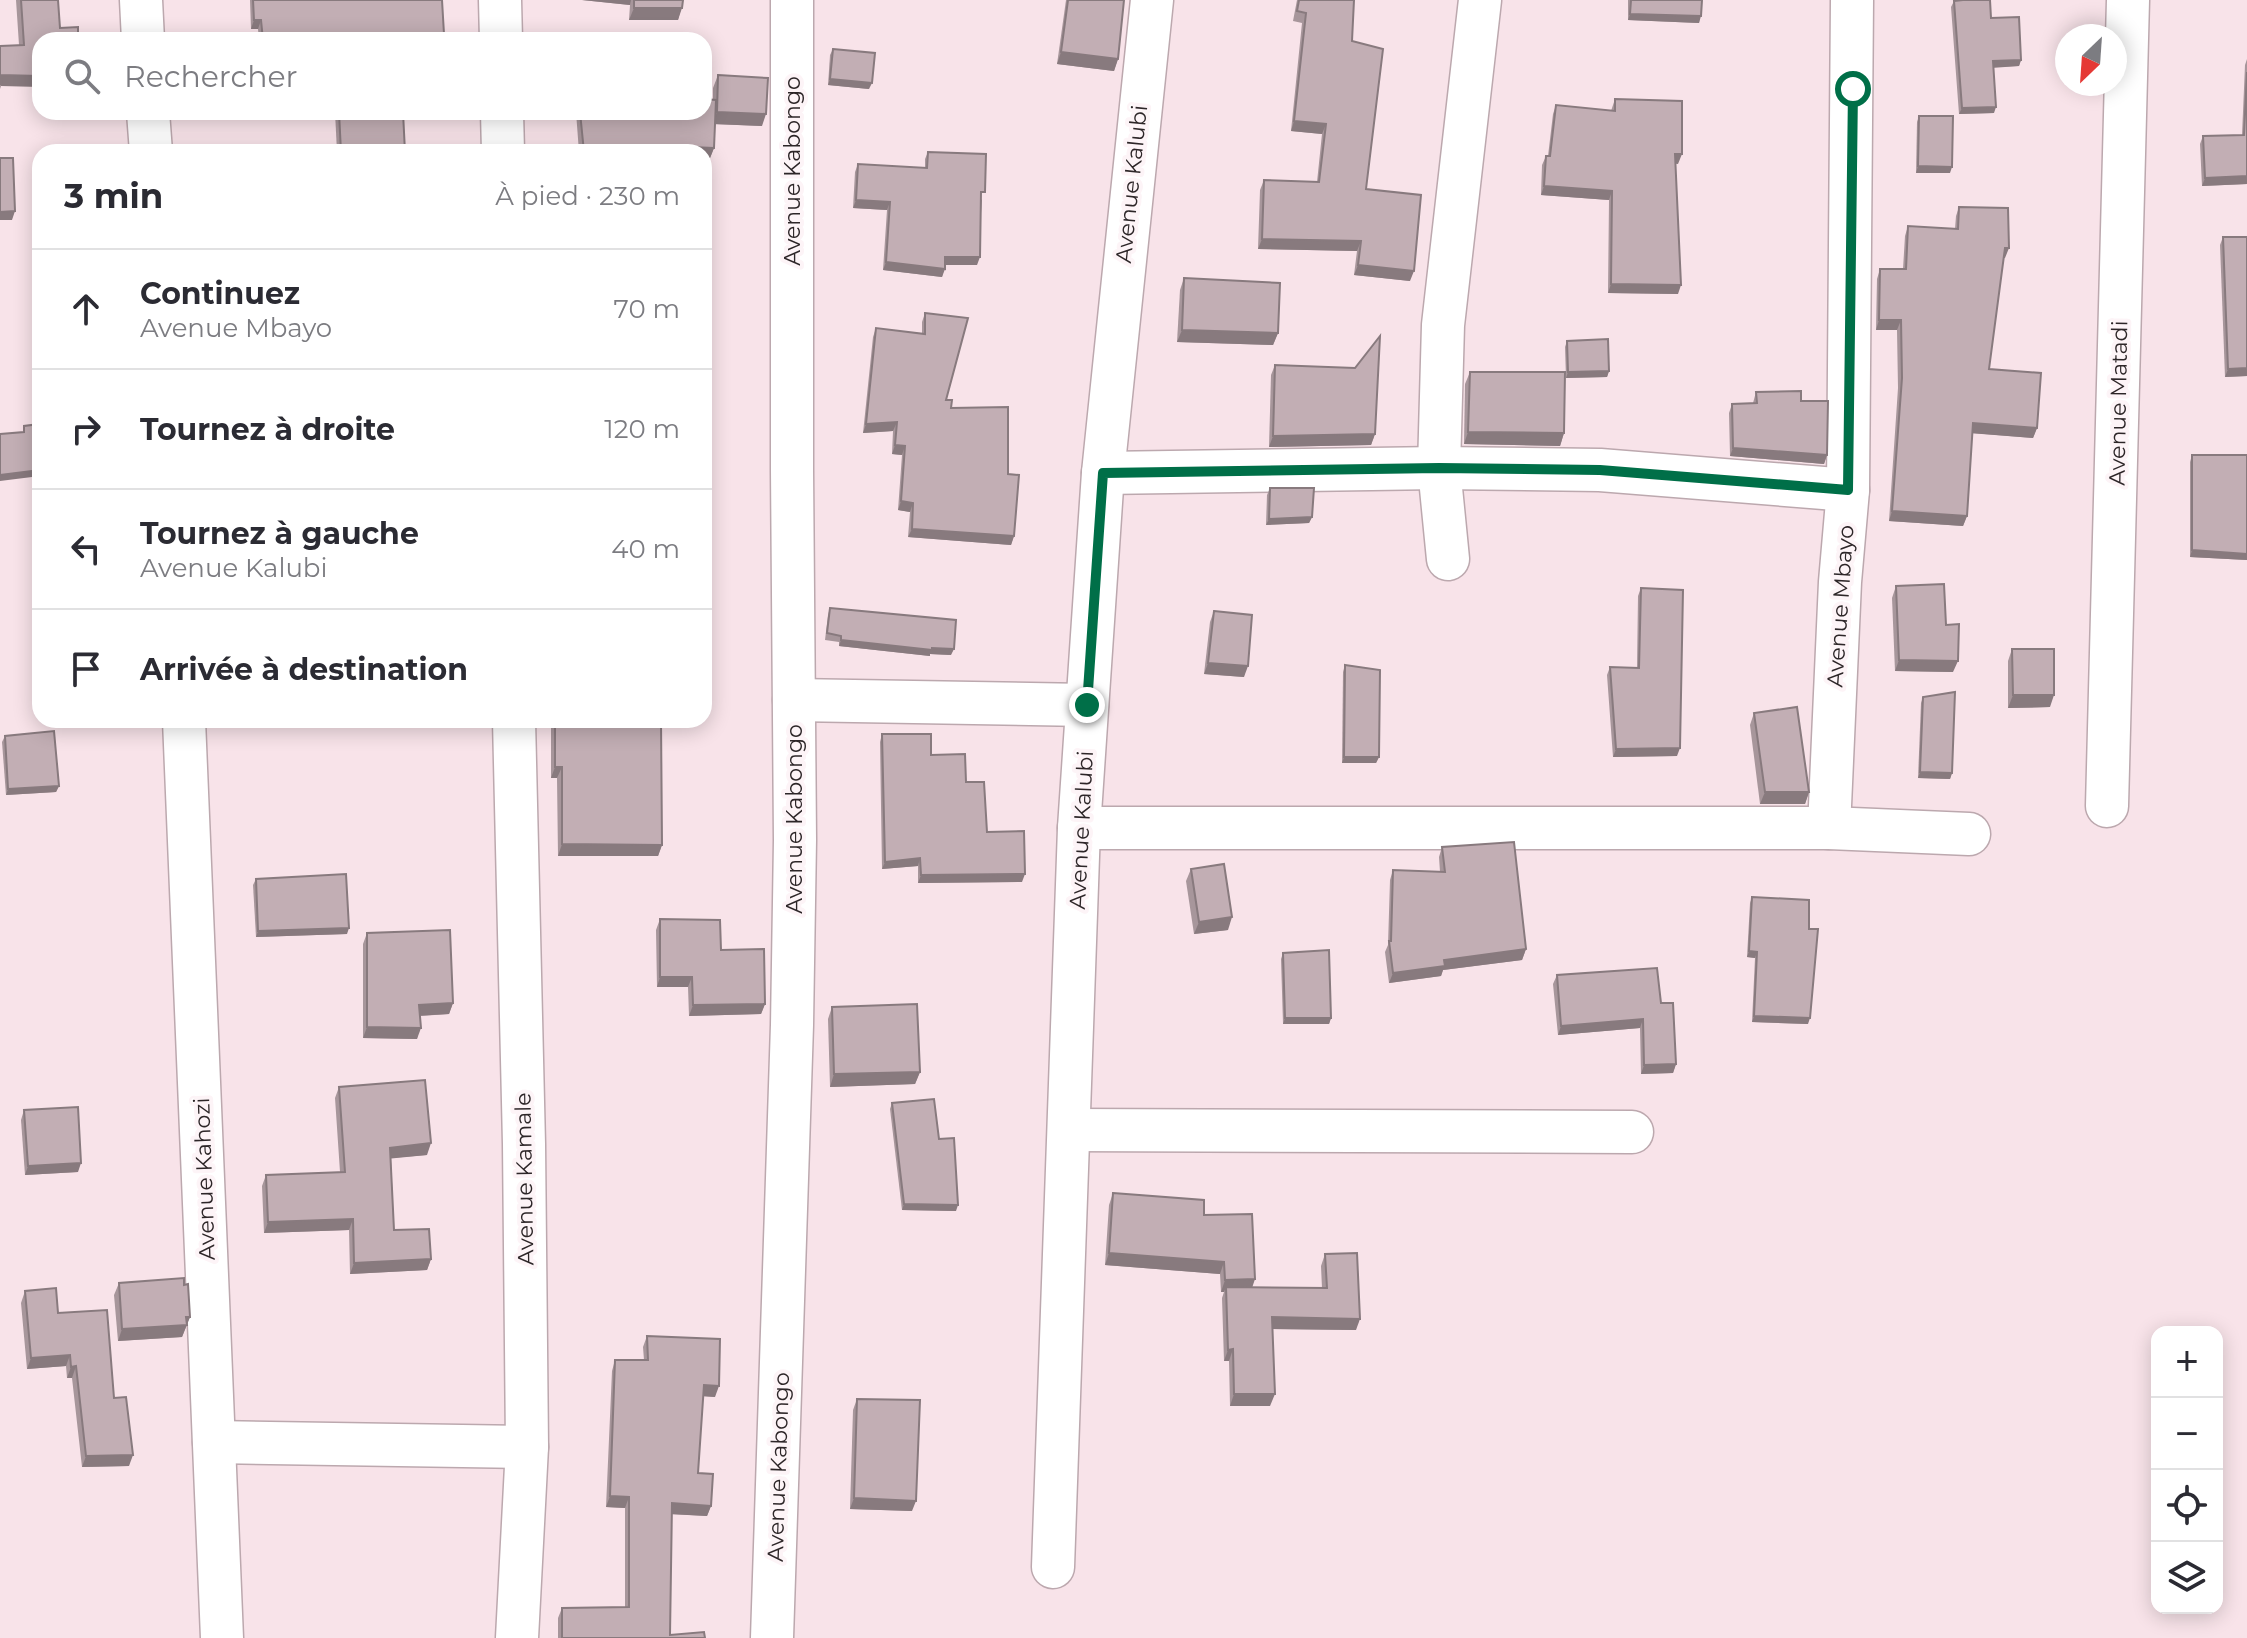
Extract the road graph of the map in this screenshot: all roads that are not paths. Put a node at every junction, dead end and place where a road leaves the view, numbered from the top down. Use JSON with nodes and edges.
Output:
{"nodes":[{"id":1,"x":141,"y":0,"type":"edge"},
{"id":2,"x":500,"y":0,"type":"edge"},
{"id":3,"x":792,"y":0,"type":"edge"},
{"id":4,"x":1152,"y":0,"type":"edge"},
{"id":5,"x":1480,"y":0,"type":"edge"},
{"id":6,"x":1852,"y":0,"type":"edge"},
{"id":7,"x":2128,"y":0,"type":"edge"},
{"id":8,"x":143,"y":32,"type":"edge"},
{"id":9,"x":501,"y":32,"type":"edge"},
{"id":10,"x":149,"y":120,"type":"edge"},
{"id":11,"x":502,"y":120,"type":"edge"},
{"id":12,"x":150,"y":144,"type":"edge"},
{"id":13,"x":503,"y":144,"type":"edge"},
{"id":14,"x":1439,"y":468,"type":"junction"},
{"id":15,"x":1103,"y":473,"type":"junction"},
{"id":16,"x":1848,"y":490,"type":"junction"},
{"id":17,"x":1448,"y":559,"type":"dead end"},
{"id":18,"x":794,"y":700,"type":"junction"},
{"id":19,"x":1087,"y":705,"type":"junction"},
{"id":20,"x":184,"y":728,"type":"edge"},
{"id":21,"x":514,"y":728,"type":"edge"},
{"id":22,"x":2107,"y":806,"type":"dead end"},
{"id":23,"x":1079,"y":828,"type":"junction"},
{"id":24,"x":1829,"y":828,"type":"junction"},
{"id":25,"x":1969,"y":834,"type":"dead end"},
{"id":26,"x":1069,"y":1130,"type":"junction"},
{"id":27,"x":1632,"y":1132,"type":"dead end"},
{"id":28,"x":214,"y":1442,"type":"junction"},
{"id":29,"x":527,"y":1447,"type":"junction"},
{"id":30,"x":1053,"y":1567,"type":"dead end"},
{"id":31,"x":222,"y":1638,"type":"edge"},
{"id":32,"x":517,"y":1638,"type":"edge"},
{"id":33,"x":772,"y":1638,"type":"edge"}],
"edges":[{"from":1,"to":8,"type":"street"},
{"from":2,"to":9,"type":"street"},
{"from":3,"to":18,"type":"street","name":"Avenue Kabongo"},
{"from":4,"to":15,"type":"street","name":"Avenue Kalubi"},
{"from":5,"to":14,"type":"street"},
{"from":6,"to":16,"type":"street","name":"Avenue Mbayo"},
{"from":7,"to":22,"type":"street","name":"Avenue Matadi"},
{"from":10,"to":12,"type":"street"},
{"from":11,"to":13,"type":"street"},
{"from":14,"to":15,"type":"street"},
{"from":14,"to":16,"type":"street"},
{"from":14,"to":17,"type":"street"},
{"from":15,"to":19,"type":"street","name":"Avenue Kalubi"},
{"from":16,"to":24,"type":"street","name":"Avenue Mbayo"},
{"from":18,"to":19,"type":"street"},
{"from":18,"to":33,"type":"street","name":"Avenue Kabongo"},
{"from":19,"to":23,"type":"street","name":"Avenue Kalubi"},
{"from":20,"to":28,"type":"street","name":"Avenue Kahozi"},
{"from":21,"to":29,"type":"street","name":"Avenue Kamale"},
{"from":23,"to":24,"type":"street"},
{"from":23,"to":26,"type":"street","name":"Avenue Kalubi"},
{"from":24,"to":25,"type":"street"},
{"from":26,"to":27,"type":"street"},
{"from":26,"to":30,"type":"street","name":"Avenue Kalubi"},
{"from":28,"to":29,"type":"street"},
{"from":28,"to":31,"type":"street","name":"Avenue Kahozi"},
{"from":29,"to":32,"type":"street","name":"Avenue Kamale"}]}
